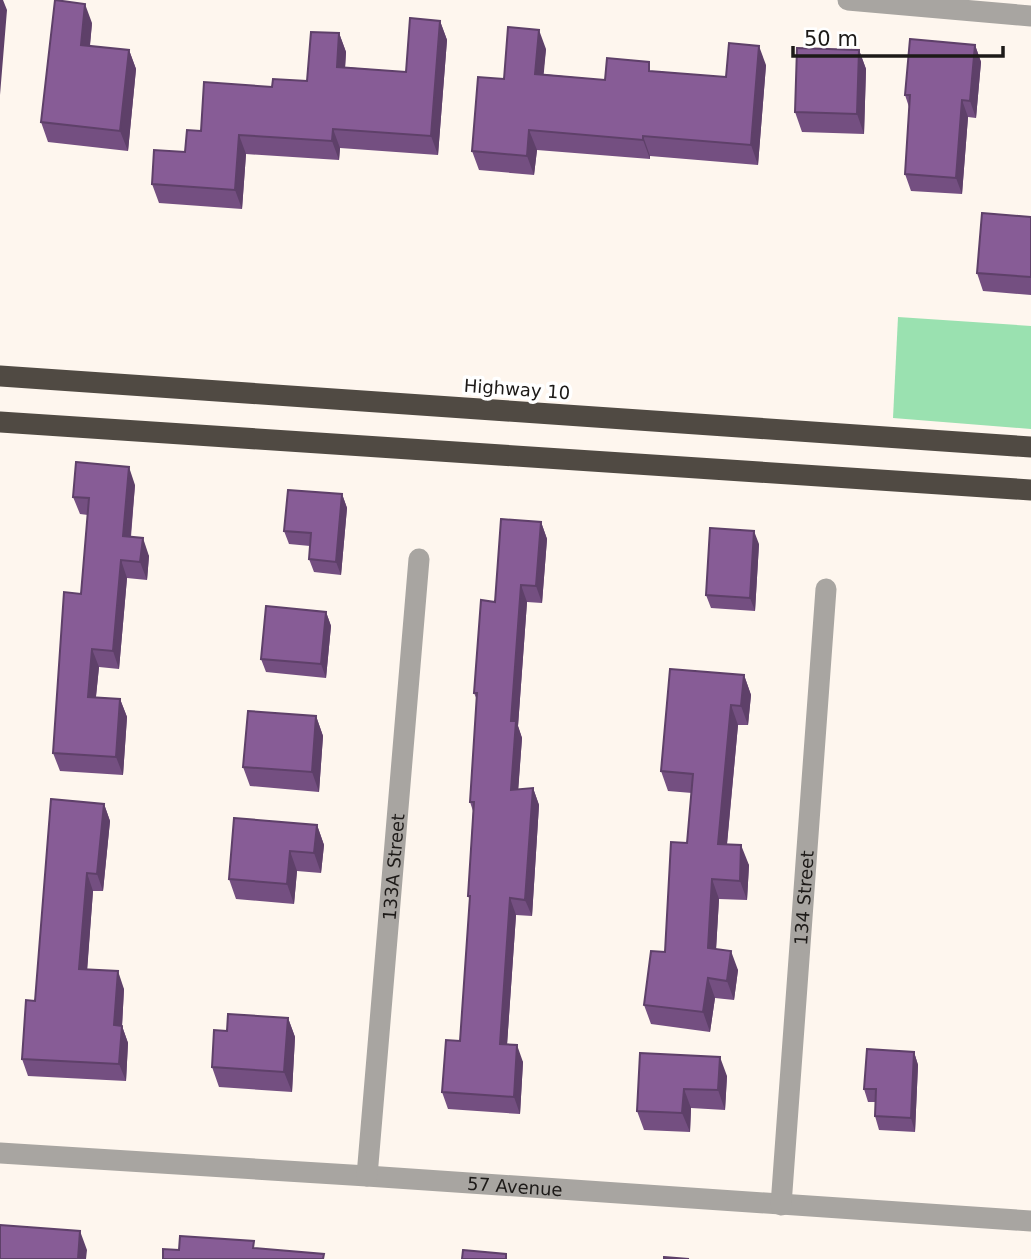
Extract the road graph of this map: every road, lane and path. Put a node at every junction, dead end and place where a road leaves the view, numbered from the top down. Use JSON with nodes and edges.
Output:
{"nodes":[{"id":1,"x":848,"y":0,"type":"edge"},
{"id":2,"x":1031,"y":16,"type":"edge"},
{"id":3,"x":0,"y":376,"type":"edge"},
{"id":4,"x":0,"y":422,"type":"edge"},
{"id":5,"x":1031,"y":447,"type":"edge"},
{"id":6,"x":1031,"y":490,"type":"edge"},
{"id":7,"x":419,"y":559,"type":"dead end"},
{"id":8,"x":826,"y":589,"type":"dead end"},
{"id":9,"x":0,"y":1153,"type":"edge"},
{"id":10,"x":367,"y":1176,"type":"junction"},
{"id":11,"x":781,"y":1205,"type":"junction"},
{"id":12,"x":1031,"y":1221,"type":"edge"}],
"edges":[{"from":1,"to":2,"type":"street"},
{"from":3,"to":5,"type":"highway","name":"Highway 10"},
{"from":4,"to":6,"type":"highway"},
{"from":7,"to":10,"type":"street","name":"133A Street"},
{"from":8,"to":11,"type":"street","name":"134 Street"},
{"from":9,"to":10,"type":"street","name":"57 Avenue"},
{"from":10,"to":11,"type":"street","name":"57 Avenue"},
{"from":11,"to":12,"type":"street","name":"57 Avenue"}]}
